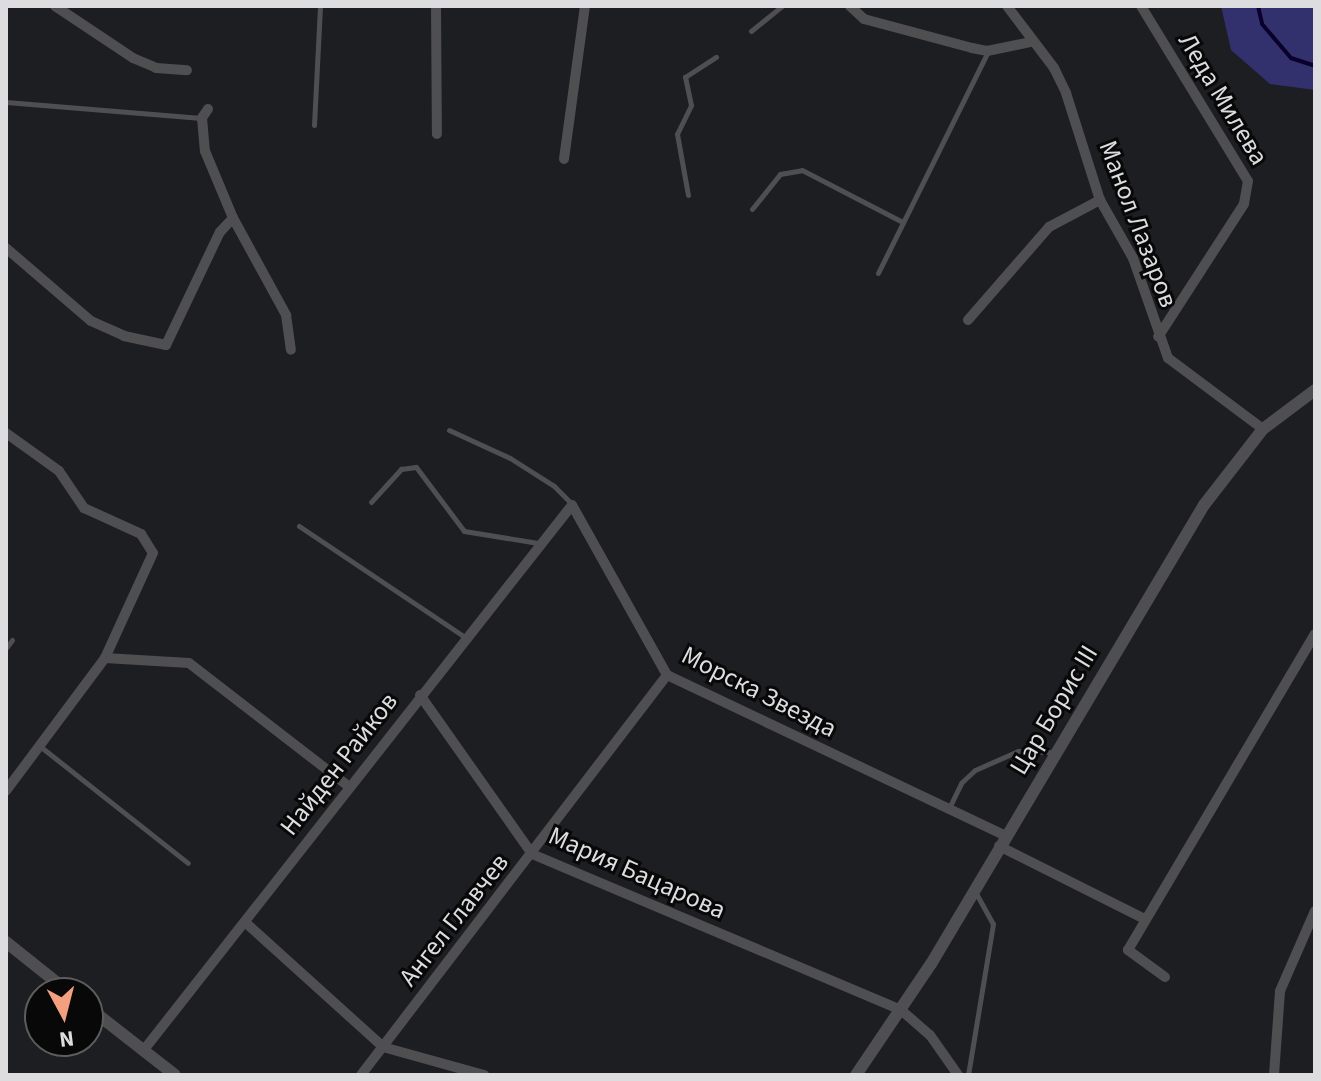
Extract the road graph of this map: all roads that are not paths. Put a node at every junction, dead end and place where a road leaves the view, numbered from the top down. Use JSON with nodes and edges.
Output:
{"nodes":[{"id":1,"x":55,"y":6,"type":"edge"},
{"id":2,"x":320,"y":6,"type":"edge"},
{"id":3,"x":436,"y":6,"type":"edge"},
{"id":4,"x":585,"y":6,"type":"edge"},
{"id":5,"x":782,"y":6,"type":"edge"},
{"id":6,"x":850,"y":6,"type":"edge"},
{"id":7,"x":1007,"y":6,"type":"edge"},
{"id":8,"x":1141,"y":6,"type":"edge"},
{"id":9,"x":751,"y":31,"type":"dead end"},
{"id":10,"x":1031,"y":42,"type":"junction"},
{"id":11,"x":987,"y":51,"type":"junction"},
{"id":12,"x":716,"y":57,"type":"dead end"},
{"id":13,"x":187,"y":70,"type":"dead end"},
{"id":14,"x":6,"y":102,"type":"edge"},
{"id":15,"x":205,"y":113,"type":"joint"},
{"id":16,"x":314,"y":125,"type":"dead end"},
{"id":17,"x":437,"y":134,"type":"dead end"},
{"id":18,"x":564,"y":159,"type":"dead end"},
{"id":19,"x":688,"y":195,"type":"dead end"},
{"id":20,"x":1100,"y":200,"type":"junction"},
{"id":21,"x":752,"y":209,"type":"dead end"},
{"id":22,"x":233,"y":218,"type":"junction"},
{"id":23,"x":901,"y":221,"type":"junction"},
{"id":24,"x":6,"y":248,"type":"edge"},
{"id":25,"x":878,"y":273,"type":"dead end"},
{"id":26,"x":968,"y":320,"type":"dead end"},
{"id":27,"x":1158,"y":337,"type":"junction"},
{"id":28,"x":291,"y":350,"type":"dead end"},
{"id":29,"x":1315,"y":390,"type":"edge"},
{"id":30,"x":1263,"y":429,"type":"junction"},
{"id":31,"x":449,"y":430,"type":"dead end"},
{"id":32,"x":6,"y":433,"type":"edge"},
{"id":33,"x":371,"y":502,"type":"dead end"},
{"id":34,"x":572,"y":505,"type":"junction"},
{"id":35,"x":299,"y":526,"type":"dead end"},
{"id":36,"x":538,"y":543,"type":"junction"},
{"id":37,"x":1315,"y":634,"type":"edge"},
{"id":38,"x":465,"y":637,"type":"junction"},
{"id":39,"x":12,"y":640,"type":"dead end"},
{"id":40,"x":6,"y":648,"type":"edge"},
{"id":41,"x":105,"y":658,"type":"junction"},
{"id":42,"x":667,"y":675,"type":"junction"},
{"id":43,"x":420,"y":695,"type":"junction"},
{"id":44,"x":39,"y":745,"type":"junction"},
{"id":45,"x":1055,"y":752,"type":"junction"},
{"id":46,"x":348,"y":786,"type":"junction"},
{"id":47,"x":6,"y":791,"type":"edge"},
{"id":48,"x":949,"y":808,"type":"junction"},
{"id":49,"x":1002,"y":840,"type":"junction"},
{"id":50,"x":532,"y":854,"type":"junction"},
{"id":51,"x":188,"y":863,"type":"dead end"},
{"id":52,"x":974,"y":890,"type":"junction"},
{"id":53,"x":1315,"y":911,"type":"edge"},
{"id":54,"x":246,"y":923,"type":"junction"},
{"id":55,"x":1142,"y":923,"type":"junction"},
{"id":56,"x":6,"y":942,"type":"edge"},
{"id":57,"x":50,"y":977,"type":"edge"},
{"id":58,"x":1165,"y":977,"type":"dead end"},
{"id":59,"x":901,"y":1010,"type":"junction"},
{"id":60,"x":104,"y":1020,"type":"edge"},
{"id":61,"x":383,"y":1047,"type":"junction"},
{"id":62,"x":143,"y":1051,"type":"junction"},
{"id":63,"x":175,"y":1075,"type":"edge"},
{"id":64,"x":361,"y":1075,"type":"edge"},
{"id":65,"x":484,"y":1075,"type":"edge"},
{"id":66,"x":856,"y":1075,"type":"edge"},
{"id":67,"x":958,"y":1075,"type":"edge"},
{"id":68,"x":968,"y":1075,"type":"edge"},
{"id":69,"x":1274,"y":1075,"type":"edge"}],
"edges":[{"from":1,"to":13,"type":"street"},
{"from":2,"to":16,"type":"lane"},
{"from":3,"to":17,"type":"street"},
{"from":4,"to":18,"type":"street"},
{"from":5,"to":9,"type":"lane"},
{"from":6,"to":11,"type":"street"},
{"from":7,"to":10,"type":"street","name":"Манол Лазаров"},
{"from":8,"to":27,"type":"street","name":"Леда Милева"},
{"from":10,"to":11,"type":"street"},
{"from":10,"to":20,"type":"street","name":"Манол Лазаров"},
{"from":11,"to":23,"type":"lane"},
{"from":12,"to":19,"type":"lane"},
{"from":14,"to":15,"type":"lane"},
{"from":15,"to":22,"type":"street"},
{"from":20,"to":26,"type":"street"},
{"from":20,"to":27,"type":"street","name":"Манол Лазаров"},
{"from":21,"to":23,"type":"lane"},
{"from":22,"to":24,"type":"street"},
{"from":22,"to":28,"type":"street"},
{"from":23,"to":25,"type":"lane"},
{"from":27,"to":30,"type":"street","name":"Манол Лазаров"},
{"from":29,"to":30,"type":"street","name":"Цар Борис III"},
{"from":30,"to":45,"type":"street","name":"Цар Борис III"},
{"from":31,"to":34,"type":"lane"},
{"from":32,"to":41,"type":"street"},
{"from":33,"to":36,"type":"lane"},
{"from":34,"to":36,"type":"street","name":"Найден Райков"},
{"from":34,"to":42,"type":"street","name":"Морска Звезда"},
{"from":35,"to":38,"type":"lane"},
{"from":36,"to":38,"type":"street","name":"Найден Райков"},
{"from":37,"to":55,"type":"street"},
{"from":38,"to":43,"type":"street","name":"Найден Райков"},
{"from":39,"to":40,"type":"lane"},
{"from":41,"to":44,"type":"street"},
{"from":41,"to":46,"type":"street"},
{"from":42,"to":48,"type":"street","name":"Морска Звезда"},
{"from":42,"to":50,"type":"street","name":"Ангел Главчев"},
{"from":43,"to":46,"type":"street","name":"Найден Райков"},
{"from":43,"to":50,"type":"street","name":"Мария Бацарова"},
{"from":44,"to":47,"type":"street"},
{"from":44,"to":51,"type":"lane"},
{"from":45,"to":48,"type":"lane"},
{"from":45,"to":49,"type":"street","name":"Цар Борис III"},
{"from":46,"to":54,"type":"street","name":"Найден Райков"},
{"from":48,"to":49,"type":"street","name":"Морска Звезда"},
{"from":49,"to":52,"type":"street","name":"Цар Борис III"},
{"from":49,"to":55,"type":"street","name":"Морска Звезда"},
{"from":50,"to":59,"type":"street","name":"Мария Бацарова"},
{"from":50,"to":61,"type":"street","name":"Ангел Главчев"},
{"from":52,"to":59,"type":"street","name":"Цар Борис III"},
{"from":52,"to":68,"type":"lane"},
{"from":53,"to":69,"type":"street"},
{"from":54,"to":61,"type":"street"},
{"from":54,"to":62,"type":"street","name":"Найден Райков"},
{"from":55,"to":58,"type":"street"},
{"from":56,"to":57,"type":"street"},
{"from":59,"to":66,"type":"street","name":"Цар Борис III"},
{"from":59,"to":67,"type":"street","name":"Мария Бацарова"},
{"from":60,"to":62,"type":"street"},
{"from":61,"to":64,"type":"street","name":"Ангел Главчев"},
{"from":61,"to":65,"type":"street"},
{"from":62,"to":63,"type":"street"}]}
